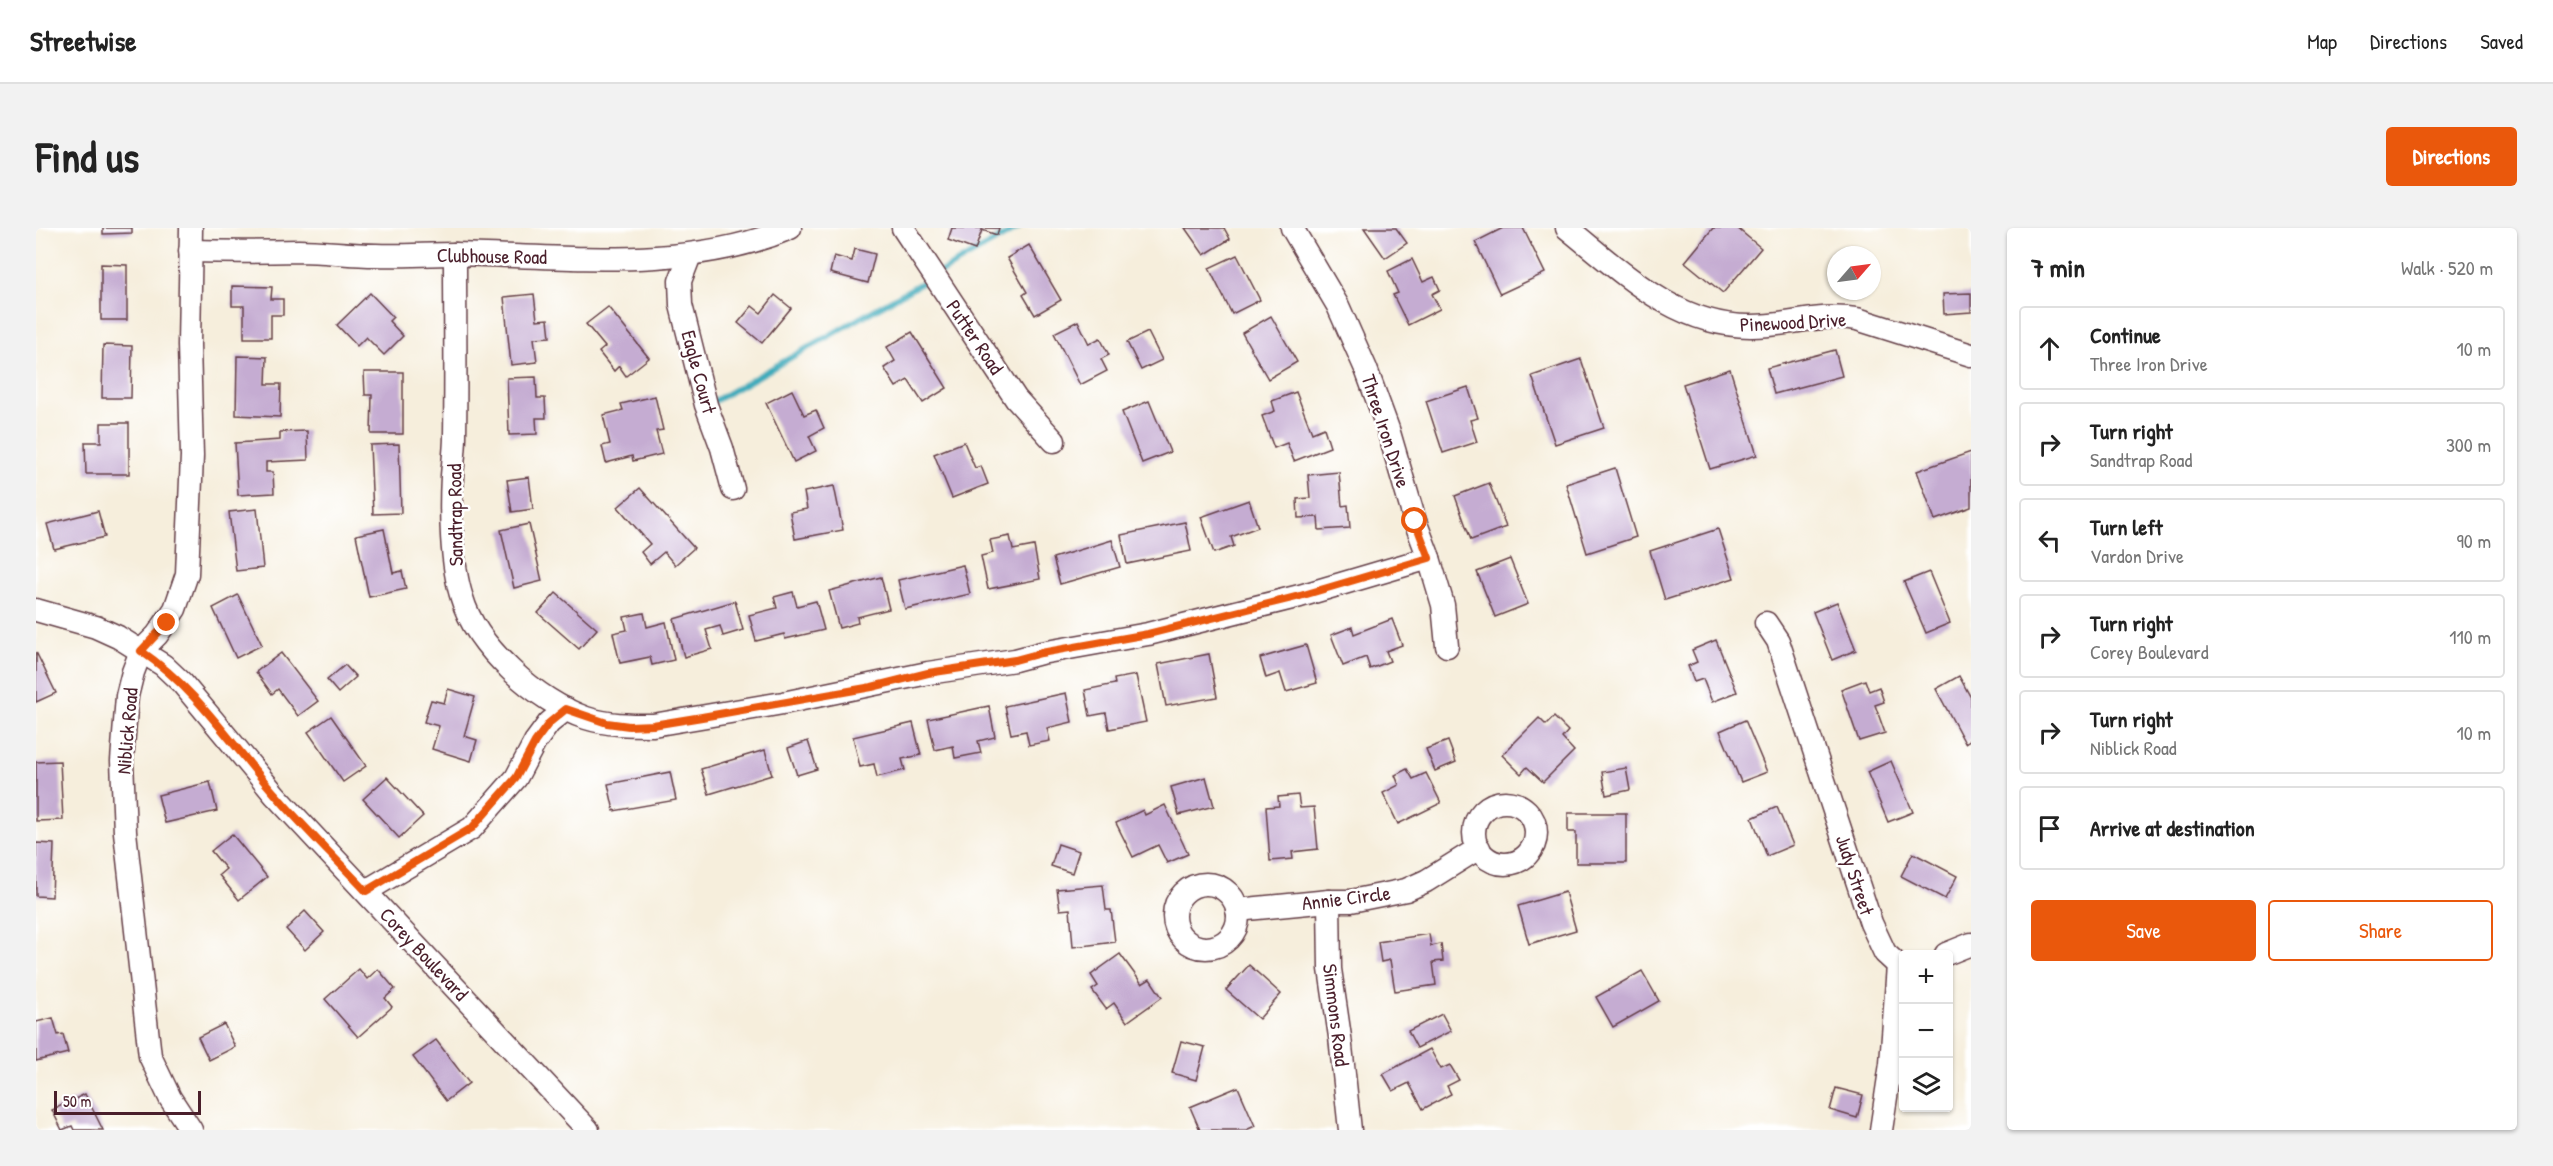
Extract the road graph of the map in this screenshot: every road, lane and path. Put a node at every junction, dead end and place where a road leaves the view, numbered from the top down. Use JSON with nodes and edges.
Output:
{"nodes":[{"id":1,"x":191,"y":228,"type":"edge"},
{"id":2,"x":790,"y":228,"type":"edge"},
{"id":3,"x":903,"y":228,"type":"edge"},
{"id":4,"x":1292,"y":228,"type":"edge"},
{"id":5,"x":1567,"y":228,"type":"edge"},
{"id":6,"x":190,"y":250,"type":"junction"},
{"id":7,"x":455,"y":254,"type":"junction"},
{"id":8,"x":690,"y":255,"type":"junction"},
{"id":9,"x":1971,"y":355,"type":"edge"},
{"id":10,"x":1054,"y":441,"type":"dead end"},
{"id":11,"x":732,"y":489,"type":"dead end"},
{"id":12,"x":1429,"y":558,"type":"junction"},
{"id":13,"x":36,"y":610,"type":"edge"},
{"id":14,"x":1766,"y":623,"type":"dead end"},
{"id":15,"x":1446,"y":646,"type":"dead end"},
{"id":16,"x":141,"y":651,"type":"junction"},
{"id":17,"x":566,"y":709,"type":"junction"},
{"id":18,"x":1479,"y":848,"type":"dead end"},
{"id":19,"x":366,"y":891,"type":"junction"},
{"id":20,"x":1329,"y":901,"type":"junction"},
{"id":21,"x":1237,"y":910,"type":"dead end"},
{"id":22,"x":1971,"y":944,"type":"edge"},
{"id":23,"x":1953,"y":951,"type":"edge"},
{"id":24,"x":1899,"y":964,"type":"edge"},
{"id":25,"x":1899,"y":985,"type":"edge"},
{"id":26,"x":190,"y":1130,"type":"edge"},
{"id":27,"x":588,"y":1130,"type":"edge"},
{"id":28,"x":1350,"y":1130,"type":"edge"},
{"id":29,"x":1881,"y":1130,"type":"edge"}],
"edges":[{"from":1,"to":6,"type":"street","name":"Niblick Road"},
{"from":2,"to":8,"type":"street","name":"Clubhouse Road"},
{"from":3,"to":10,"type":"street","name":"Putter Road"},
{"from":4,"to":12,"type":"street","name":"Three Iron Drive"},
{"from":5,"to":9,"type":"street","name":"Pinewood Drive"},
{"from":6,"to":7,"type":"street","name":"Clubhouse Road"},
{"from":6,"to":16,"type":"street","name":"Niblick Road"},
{"from":7,"to":8,"type":"street","name":"Clubhouse Road"},
{"from":7,"to":17,"type":"street","name":"Sandtrap Road"},
{"from":8,"to":11,"type":"street","name":"Eagle Court"},
{"from":12,"to":15,"type":"street","name":"Three Iron Drive"},
{"from":12,"to":17,"type":"street","name":"Sandtrap Road"},
{"from":13,"to":16,"type":"street","name":"Corey Boulevard"},
{"from":14,"to":24,"type":"street","name":"Judy Street"},
{"from":16,"to":19,"type":"street","name":"Corey Boulevard"},
{"from":16,"to":26,"type":"street","name":"Niblick Road"},
{"from":17,"to":19,"type":"street"},
{"from":18,"to":20,"type":"street","name":"Annie Circle"},
{"from":19,"to":27,"type":"street","name":"Corey Boulevard"},
{"from":20,"to":21,"type":"street","name":"Annie Circle"},
{"from":20,"to":28,"type":"street","name":"Simmons Road"},
{"from":22,"to":23,"type":"street"},
{"from":25,"to":29,"type":"street","name":"Judy Street"}]}
